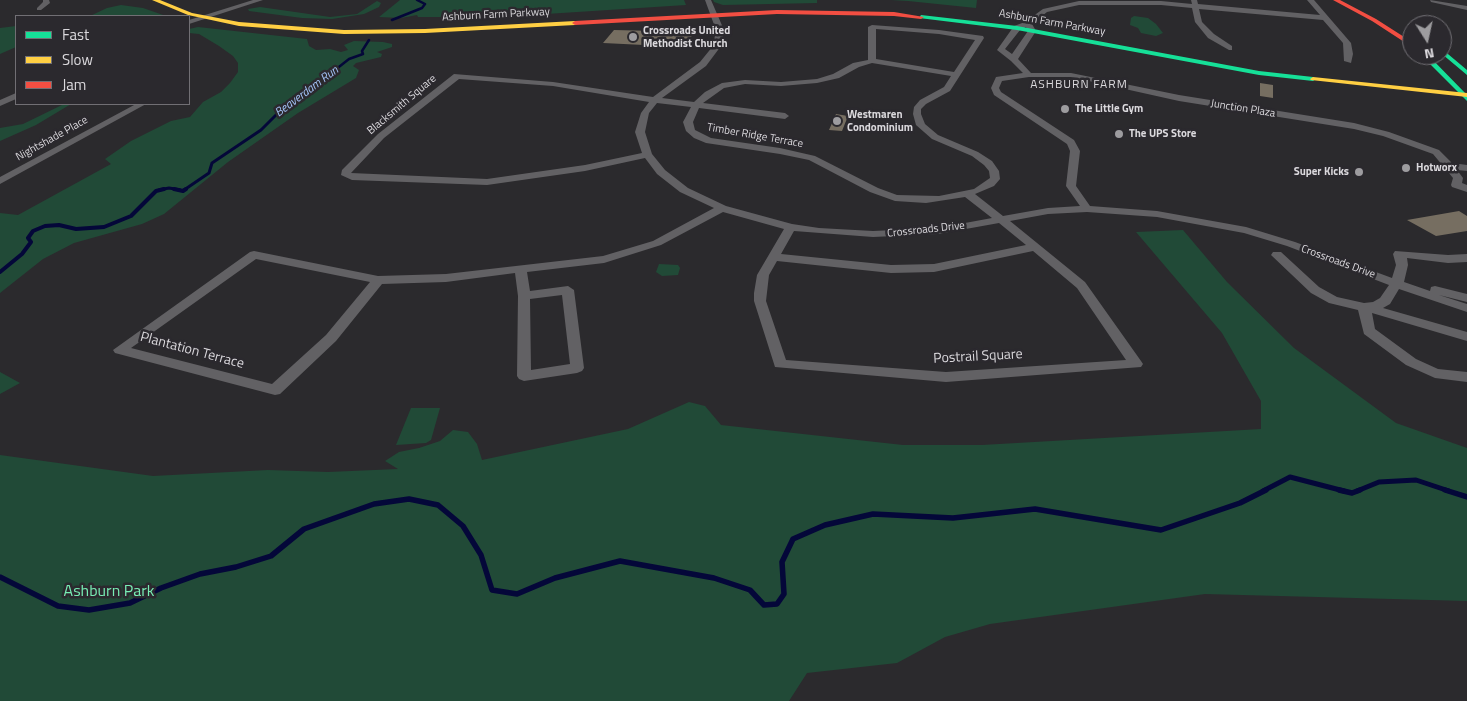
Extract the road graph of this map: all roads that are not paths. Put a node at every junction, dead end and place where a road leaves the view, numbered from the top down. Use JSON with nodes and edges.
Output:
{"nodes":[{"id":1,"x":46,"y":0,"type":"edge"},
{"id":2,"x":155,"y":0,"type":"edge"},
{"id":3,"x":183,"y":0,"type":"edge"},
{"id":4,"x":260,"y":0,"type":"edge"},
{"id":5,"x":1310,"y":0,"type":"edge"},
{"id":6,"x":1336,"y":0,"type":"edge"},
{"id":7,"x":1355,"y":0,"type":"edge"},
{"id":8,"x":1433,"y":1,"type":"dead end"},
{"id":9,"x":1076,"y":2,"type":"edge"},
{"id":10,"x":1194,"y":3,"type":"edge"},
{"id":11,"x":711,"y":8,"type":"edge"},
{"id":12,"x":1467,"y":8,"type":"edge"},
{"id":13,"x":39,"y":9,"type":"dead end"},
{"id":14,"x":224,"y":12,"type":"junction"},
{"id":15,"x":206,"y":18,"type":"junction"},
{"id":16,"x":1325,"y":18,"type":"junction"},
{"id":17,"x":190,"y":24,"type":"edge"},
{"id":18,"x":1401,"y":24,"type":"dead end"},
{"id":19,"x":1030,"y":27,"type":"junction"},
{"id":20,"x":1016,"y":28,"type":"junction"},
{"id":21,"x":1402,"y":38,"type":"edge"},
{"id":22,"x":1229,"y":48,"type":"dead end"},
{"id":23,"x":1014,"y":59,"type":"junction"},
{"id":24,"x":1452,"y":59,"type":"edge"},
{"id":25,"x":872,"y":61,"type":"junction"},
{"id":26,"x":1348,"y":61,"type":"dead end"},
{"id":27,"x":1435,"y":65,"type":"edge"},
{"id":28,"x":1467,"y":72,"type":"edge"},
{"id":29,"x":957,"y":75,"type":"junction"},
{"id":30,"x":1029,"y":75,"type":"junction"},
{"id":31,"x":1464,"y":92,"type":"edge"},
{"id":32,"x":15,"y":96,"type":"edge"},
{"id":33,"x":655,"y":100,"type":"junction"},
{"id":34,"x":0,"y":103,"type":"edge"},
{"id":35,"x":140,"y":105,"type":"edge"},
{"id":36,"x":696,"y":105,"type":"junction"},
{"id":37,"x":785,"y":116,"type":"dead end"},
{"id":38,"x":647,"y":155,"type":"junction"},
{"id":39,"x":1449,"y":166,"type":"junction"},
{"id":40,"x":1467,"y":168,"type":"edge"},
{"id":41,"x":0,"y":181,"type":"edge"},
{"id":42,"x":1467,"y":189,"type":"edge"},
{"id":43,"x":967,"y":193,"type":"junction"},
{"id":44,"x":722,"y":208,"type":"junction"},
{"id":45,"x":1087,"y":209,"type":"junction"},
{"id":46,"x":1000,"y":218,"type":"junction"},
{"id":47,"x":791,"y":227,"type":"junction"},
{"id":48,"x":1036,"y":247,"type":"junction"},
{"id":49,"x":1277,"y":255,"type":"dead end"},
{"id":50,"x":775,"y":257,"type":"junction"},
{"id":51,"x":1467,"y":258,"type":"edge"},
{"id":52,"x":521,"y":270,"type":"junction"},
{"id":53,"x":378,"y":280,"type":"junction"},
{"id":54,"x":1397,"y":283,"type":"junction"},
{"id":55,"x":524,"y":296,"type":"junction"},
{"id":56,"x":1467,"y":298,"type":"edge"},
{"id":57,"x":1364,"y":307,"type":"junction"},
{"id":58,"x":1467,"y":308,"type":"edge"},
{"id":59,"x":1467,"y":337,"type":"edge"},
{"id":60,"x":1467,"y":376,"type":"edge"}],
"edges":[{"from":1,"to":13,"type":"street"},
{"from":2,"to":15,"type":"main road","name":"Ashburn Farm Parkway"},
{"from":3,"to":14,"type":"main road","name":"Ashburn Farm Parkway"},
{"from":4,"to":14,"type":"street"},
{"from":5,"to":16,"type":"street"},
{"from":6,"to":21,"type":"main road"},
{"from":7,"to":18,"type":"main road"},
{"from":8,"to":12,"type":"street"},
{"from":9,"to":10,"type":"street"},
{"from":9,"to":19,"type":"street"},
{"from":10,"to":16,"type":"street"},
{"from":10,"to":22,"type":"street"},
{"from":11,"to":14,"type":"main road","name":"Ashburn Farm Parkway"},
{"from":11,"to":15,"type":"main road","name":"Ashburn Farm Parkway"},
{"from":11,"to":19,"type":"main road","name":"Ashburn Farm Parkway"},
{"from":11,"to":20,"type":"main road","name":"Ashburn Farm Parkway"},
{"from":11,"to":33,"type":"street","name":"Crossroads Drive"},
{"from":14,"to":15,"type":"street"},
{"from":15,"to":17,"type":"street"},
{"from":16,"to":26,"type":"street"},
{"from":19,"to":20,"type":"main road","name":"Ashburn Farm Parkway"},
{"from":19,"to":23,"type":"street"},
{"from":19,"to":31,"type":"main road","name":"Ashburn Farm Parkway"},
{"from":20,"to":23,"type":"street"},
{"from":23,"to":30,"type":"street"},
{"from":24,"to":28,"type":"main road"},
{"from":25,"to":29,"type":"street","name":"Timber Ridge Terrace"},
{"from":25,"to":29,"type":"street","name":"Timber Ridge Terrace"},
{"from":25,"to":36,"type":"street","name":"Timber Ridge Terrace"},
{"from":27,"to":31,"type":"main road"},
{"from":29,"to":43,"type":"street","name":"Timber Ridge Terrace"},
{"from":30,"to":39,"type":"street","name":"Junction Plaza"},
{"from":30,"to":45,"type":"street","name":"Junction Plaza"},
{"from":32,"to":34,"type":"street"},
{"from":33,"to":36,"type":"street","name":"Blacksmith Square"},
{"from":33,"to":38,"type":"street","name":"Crossroads Drive"},
{"from":33,"to":38,"type":"street","name":"Blacksmith Square"},
{"from":35,"to":41,"type":"street","name":"Nightshade Place"},
{"from":36,"to":37,"type":"street","name":"Timber Ridge Terrace"},
{"from":36,"to":43,"type":"street","name":"Timber Ridge Terrace"},
{"from":38,"to":44,"type":"street","name":"Crossroads Drive"},
{"from":39,"to":40,"type":"street"},
{"from":39,"to":42,"type":"street","name":"Junction Plaza"},
{"from":43,"to":46,"type":"street","name":"Postrail Square"},
{"from":44,"to":47,"type":"street","name":"Crossroads Drive"},
{"from":44,"to":52,"type":"street","name":"Plantation Terrace"},
{"from":45,"to":46,"type":"street","name":"Crossroads Drive"},
{"from":45,"to":54,"type":"street","name":"Crossroads Drive"},
{"from":46,"to":47,"type":"street","name":"Crossroads Drive"},
{"from":46,"to":48,"type":"street","name":"Postrail Square"},
{"from":47,"to":50,"type":"street","name":"Postrail Square"},
{"from":48,"to":50,"type":"street"},
{"from":48,"to":50,"type":"street","name":"Postrail Square"},
{"from":49,"to":57,"type":"street"},
{"from":51,"to":54,"type":"street"},
{"from":52,"to":53,"type":"street","name":"Plantation Terrace"},
{"from":52,"to":55,"type":"street"},
{"from":53,"to":53,"type":"street","name":"Plantation Terrace"},
{"from":54,"to":56,"type":"street","name":"Crossroads Drive"},
{"from":54,"to":57,"type":"street"},
{"from":54,"to":58,"type":"street","name":"Crossroads Drive"},
{"from":55,"to":55,"type":"street"},
{"from":57,"to":59,"type":"street"},
{"from":57,"to":60,"type":"street"}]}
